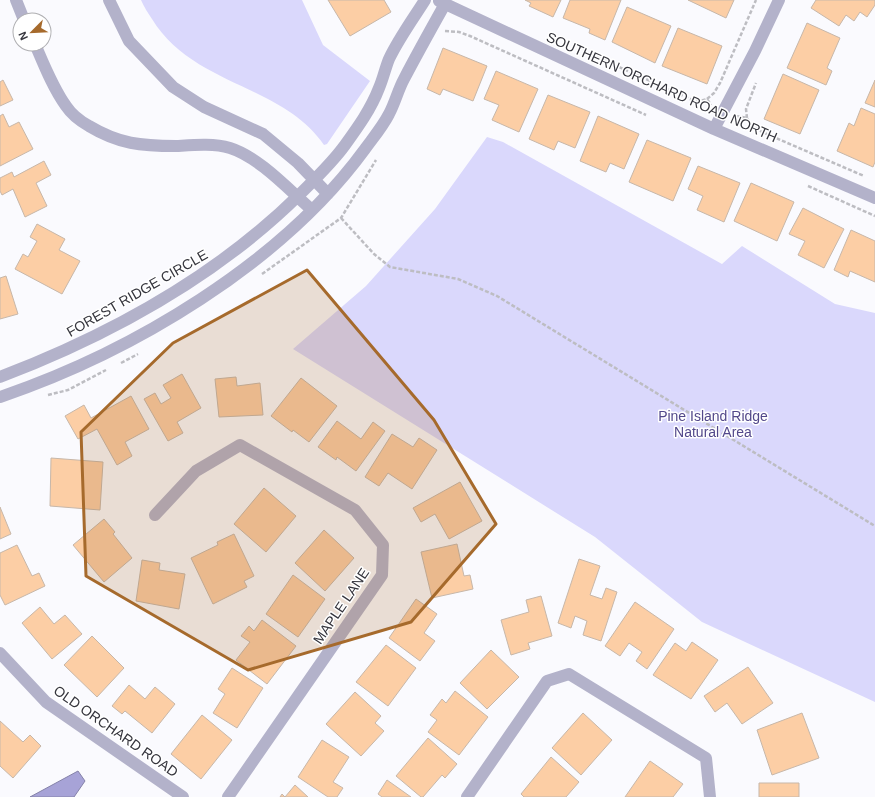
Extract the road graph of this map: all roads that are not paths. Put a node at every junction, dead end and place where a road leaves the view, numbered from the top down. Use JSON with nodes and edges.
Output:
{"nodes":[{"id":1,"x":16,"y":0,"type":"edge"},
{"id":2,"x":109,"y":0,"type":"edge"},
{"id":3,"x":425,"y":0,"type":"edge"},
{"id":4,"x":779,"y":0,"type":"edge"},
{"id":5,"x":441,"y":2,"type":"edge"},
{"id":6,"x":21,"y":12,"type":"edge"},
{"id":7,"x":38,"y":52,"type":"edge"},
{"id":8,"x":714,"y":128,"type":"junction"},
{"id":9,"x":314,"y":179,"type":"junction"},
{"id":10,"x":328,"y":194,"type":"junction"},
{"id":11,"x":297,"y":197,"type":"junction"},
{"id":12,"x":875,"y":198,"type":"edge"},
{"id":13,"x":312,"y":210,"type":"junction"},
{"id":14,"x":0,"y":377,"type":"edge"},
{"id":15,"x":0,"y":397,"type":"edge"},
{"id":16,"x":155,"y":515,"type":"dead end"},
{"id":17,"x":0,"y":653,"type":"edge"},
{"id":18,"x":183,"y":797,"type":"edge"},
{"id":19,"x":228,"y":797,"type":"edge"},
{"id":20,"x":467,"y":797,"type":"edge"},
{"id":21,"x":710,"y":797,"type":"edge"}],
"edges":[{"from":1,"to":6,"type":"street"},
{"from":2,"to":9,"type":"street"},
{"from":3,"to":9,"type":"street","name":"FOREST RIDGE CIRCLE"},
{"from":4,"to":8,"type":"street"},
{"from":5,"to":8,"type":"street","name":"SOUTHERN ORCHARD ROAD NORTH"},
{"from":5,"to":10,"type":"street"},
{"from":7,"to":11,"type":"street"},
{"from":8,"to":12,"type":"street","name":"SOUTHERN ORCHARD ROAD NORTH"},
{"from":9,"to":10,"type":"street"},
{"from":9,"to":11,"type":"street","name":"FOREST RIDGE CIRCLE"},
{"from":10,"to":13,"type":"street"},
{"from":11,"to":13,"type":"street"},
{"from":11,"to":14,"type":"street","name":"FOREST RIDGE CIRCLE"},
{"from":13,"to":15,"type":"street"},
{"from":16,"to":19,"type":"street","name":"MAPLE LANE"},
{"from":17,"to":18,"type":"street","name":"OLD ORCHARD ROAD"},
{"from":20,"to":21,"type":"street"}]}
